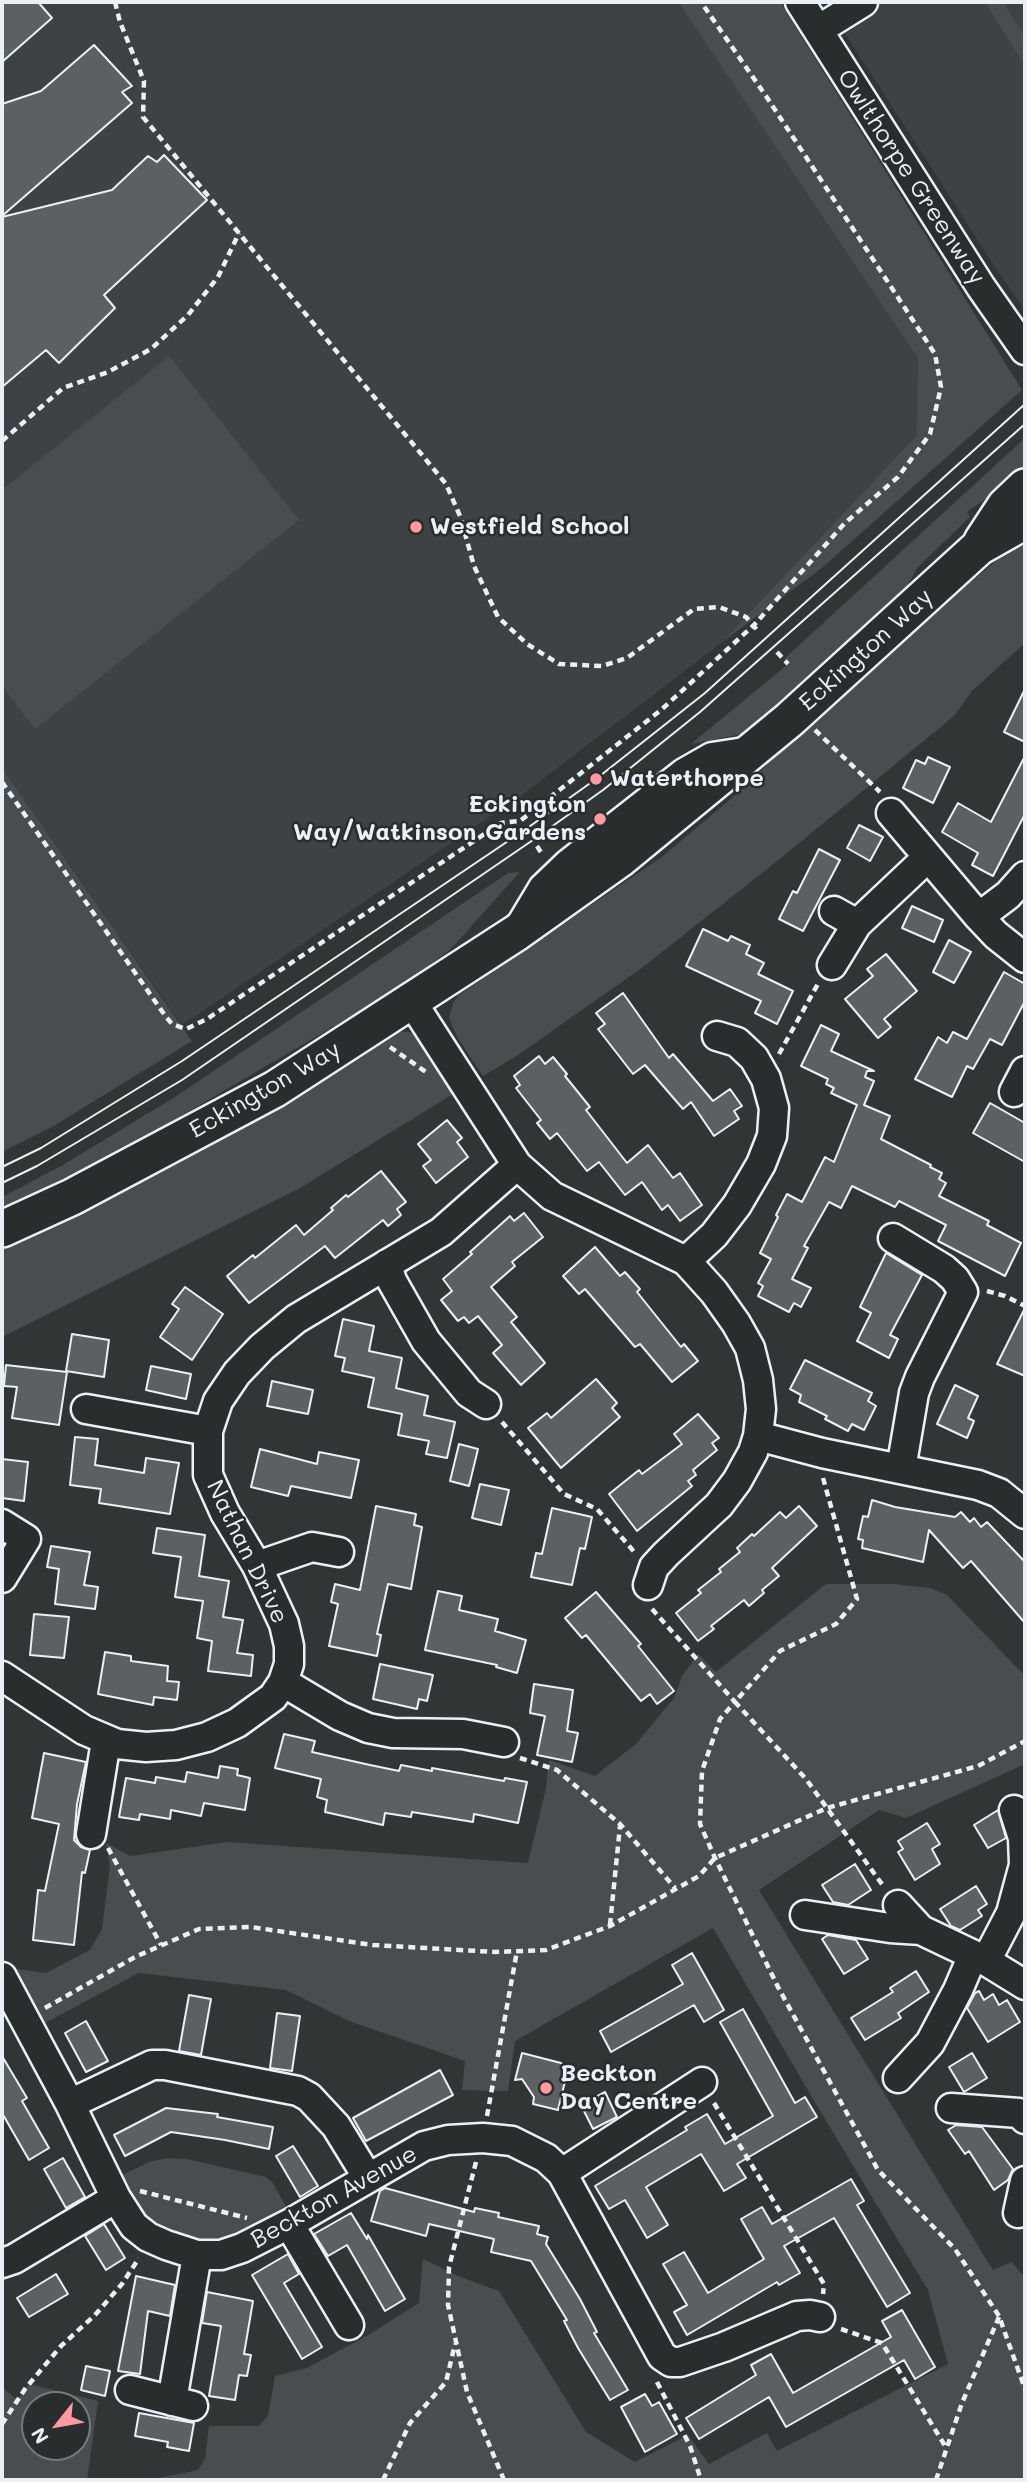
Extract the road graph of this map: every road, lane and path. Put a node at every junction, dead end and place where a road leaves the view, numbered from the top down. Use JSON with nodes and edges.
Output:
{"nodes":[{"id":1,"x":116,"y":2,"type":"edge"},
{"id":2,"x":701,"y":2,"type":"edge"},
{"id":3,"x":800,"y":2,"type":"edge"},
{"id":4,"x":863,"y":2,"type":"edge"},
{"id":5,"x":818,"y":30,"type":"junction"},
{"id":6,"x":239,"y":233,"type":"junction"},
{"id":7,"x":1025,"y":350,"type":"edge"},
{"id":8,"x":2,"y":440,"type":"edge"},
{"id":9,"x":1024,"y":495,"type":"edge"},
{"id":10,"x":754,"y":625,"type":"junction"},
{"id":11,"x":758,"y":631,"type":"dead end"},
{"id":12,"x":778,"y":652,"type":"dead end"},
{"id":13,"x":788,"y":664,"type":"dead end"},
{"id":14,"x":807,"y":721,"type":"dead end"},
{"id":15,"x":2,"y":782,"type":"edge"},
{"id":16,"x":891,"y":813,"type":"joint"},
{"id":17,"x":537,"y":846,"type":"dead end"},
{"id":18,"x":542,"y":855,"type":"dead end"},
{"id":19,"x":926,"y":858,"type":"junction"},
{"id":20,"x":1025,"y":876,"type":"edge"},
{"id":21,"x":979,"y":917,"type":"junction"},
{"id":22,"x":1025,"y":958,"type":"edge"},
{"id":23,"x":832,"y":965,"type":"joint"},
{"id":24,"x":411,"y":1002,"type":"junction"},
{"id":25,"x":717,"y":1036,"type":"dead end"},
{"id":26,"x":386,"y":1045,"type":"dead end"},
{"id":27,"x":766,"y":1079,"type":"junction"},
{"id":28,"x":461,"y":1081,"type":"junction"},
{"id":29,"x":517,"y":1165,"type":"junction"},
{"id":30,"x":2,"y":1228,"type":"edge"},
{"id":31,"x":893,"y":1238,"type":"dead end"},
{"id":32,"x":686,"y":1261,"type":"junction"},
{"id":33,"x":387,"y":1264,"type":"junction"},
{"id":34,"x":963,"y":1292,"type":"junction"},
{"id":35,"x":1025,"y":1306,"type":"edge"},
{"id":36,"x":486,"y":1404,"type":"joint"},
{"id":37,"x":86,"y":1409,"type":"dead end"},
{"id":38,"x":208,"y":1431,"type":"junction"},
{"id":39,"x":758,"y":1436,"type":"junction"},
{"id":40,"x":822,"y":1453,"type":"junction"},
{"id":41,"x":901,"y":1469,"type":"junction"},
{"id":42,"x":1025,"y":1514,"type":"edge"},
{"id":43,"x":2,"y":1524,"type":"edge"},
{"id":44,"x":339,"y":1552,"type":"dead end"},
{"id":45,"x":257,"y":1566,"type":"junction"},
{"id":46,"x":2,"y":1578,"type":"edge"},
{"id":47,"x":648,"y":1584,"type":"junction"},
{"id":48,"x":2,"y":1676,"type":"edge"},
{"id":49,"x":283,"y":1682,"type":"junction"},
{"id":50,"x":735,"y":1702,"type":"junction"},
{"id":51,"x":106,"y":1741,"type":"junction"},
{"id":52,"x":1025,"y":1741,"type":"edge"},
{"id":53,"x":504,"y":1742,"type":"joint"},
{"id":54,"x":827,"y":1808,"type":"junction"},
{"id":55,"x":1014,"y":1810,"type":"dead end"},
{"id":56,"x":620,"y":1824,"type":"junction"},
{"id":57,"x":99,"y":1838,"type":"joint"},
{"id":58,"x":715,"y":1858,"type":"junction"},
{"id":59,"x":1022,"y":1883,"type":"edge"},
{"id":60,"x":675,"y":1888,"type":"junction"},
{"id":61,"x":898,"y":1905,"type":"joint"},
{"id":62,"x":805,"y":1915,"type":"dead end"},
{"id":63,"x":610,"y":1926,"type":"junction"},
{"id":64,"x":920,"y":1930,"type":"junction"},
{"id":65,"x":162,"y":1945,"type":"junction"},
{"id":66,"x":517,"y":1951,"type":"junction"},
{"id":67,"x":980,"y":1958,"type":"junction"},
{"id":68,"x":2,"y":1977,"type":"edge"},
{"id":69,"x":1025,"y":1986,"type":"edge"},
{"id":70,"x":26,"y":2019,"type":"junction"},
{"id":71,"x":898,"y":2078,"type":"dead end"},
{"id":72,"x":702,"y":2082,"type":"joint"},
{"id":73,"x":69,"y":2104,"type":"junction"},
{"id":74,"x":951,"y":2108,"type":"dead end"},
{"id":75,"x":1023,"y":2112,"type":"edge"},
{"id":76,"x":483,"y":2138,"type":"junction"},
{"id":77,"x":103,"y":2173,"type":"junction"},
{"id":78,"x":562,"y":2173,"type":"junction"},
{"id":79,"x":368,"y":2178,"type":"junction"},
{"id":80,"x":1025,"y":2182,"type":"edge"},
{"id":81,"x":116,"y":2198,"type":"junction"},
{"id":82,"x":1018,"y":2213,"type":"dead end"},
{"id":83,"x":289,"y":2224,"type":"junction"},
{"id":84,"x":148,"y":2237,"type":"junction"},
{"id":85,"x":197,"y":2255,"type":"junction"},
{"id":86,"x":2,"y":2263,"type":"edge"},
{"id":87,"x":999,"y":2316,"type":"junction"},
{"id":88,"x":820,"y":2317,"type":"junction"},
{"id":89,"x":349,"y":2325,"type":"dead end"},
{"id":90,"x":456,"y":2342,"type":"junction"},
{"id":91,"x":662,"y":2356,"type":"junction"},
{"id":92,"x":1025,"y":2389,"type":"edge"},
{"id":93,"x":130,"y":2390,"type":"dead end"},
{"id":94,"x":2,"y":2424,"type":"edge"},
{"id":95,"x":947,"y":2449,"type":"junction"},
{"id":96,"x":383,"y":2480,"type":"edge"},
{"id":97,"x":504,"y":2480,"type":"edge"},
{"id":98,"x":701,"y":2480,"type":"edge"},
{"id":99,"x":936,"y":2480,"type":"edge"}],
"edges":[{"from":1,"to":6,"type":"path"},
{"from":2,"to":10,"type":"path"},
{"from":3,"to":5,"type":"street","name":"Owlthorpe Greenway"},
{"from":4,"to":5,"type":"street"},
{"from":5,"to":7,"type":"street","name":"Owlthorpe Greenway"},
{"from":6,"to":8,"type":"path"},
{"from":6,"to":10,"type":"path"},
{"from":9,"to":24,"type":"main road","name":"Eckington Way"},
{"from":10,"to":11,"type":"path"},
{"from":10,"to":15,"type":"path"},
{"from":12,"to":13,"type":"path"},
{"from":14,"to":16,"type":"path"},
{"from":16,"to":19,"type":"street"},
{"from":17,"to":18,"type":"path"},
{"from":19,"to":21,"type":"street"},
{"from":19,"to":23,"type":"street"},
{"from":20,"to":21,"type":"street"},
{"from":21,"to":22,"type":"street"},
{"from":23,"to":27,"type":"path"},
{"from":24,"to":28,"type":"street"},
{"from":24,"to":30,"type":"main road","name":"Eckington Way"},
{"from":25,"to":27,"type":"street"},
{"from":26,"to":28,"type":"path"},
{"from":27,"to":32,"type":"street"},
{"from":28,"to":29,"type":"street"},
{"from":29,"to":32,"type":"street"},
{"from":29,"to":33,"type":"street","name":"Nathan Drive"},
{"from":31,"to":34,"type":"street"},
{"from":32,"to":39,"type":"street"},
{"from":33,"to":36,"type":"street"},
{"from":33,"to":38,"type":"street","name":"Nathan Drive"},
{"from":34,"to":35,"type":"path"},
{"from":34,"to":41,"type":"street"},
{"from":36,"to":47,"type":"path"},
{"from":37,"to":38,"type":"street"},
{"from":38,"to":45,"type":"street","name":"Nathan Drive"},
{"from":39,"to":40,"type":"street"},
{"from":39,"to":47,"type":"street"},
{"from":40,"to":41,"type":"street"},
{"from":40,"to":50,"type":"path"},
{"from":41,"to":42,"type":"street"},
{"from":43,"to":46,"type":"street"},
{"from":44,"to":45,"type":"street"},
{"from":45,"to":49,"type":"street","name":"Nathan Drive"},
{"from":47,"to":50,"type":"path"},
{"from":48,"to":51,"type":"street"},
{"from":49,"to":51,"type":"street"},
{"from":49,"to":53,"type":"street"},
{"from":50,"to":54,"type":"path"},
{"from":50,"to":58,"type":"path"},
{"from":51,"to":57,"type":"street"},
{"from":52,"to":54,"type":"path"},
{"from":53,"to":56,"type":"path"},
{"from":54,"to":58,"type":"path"},
{"from":54,"to":61,"type":"path"},
{"from":55,"to":59,"type":"street"},
{"from":56,"to":60,"type":"path"},
{"from":56,"to":63,"type":"path"},
{"from":57,"to":65,"type":"path"},
{"from":58,"to":60,"type":"path"},
{"from":58,"to":87,"type":"path"},
{"from":59,"to":67,"type":"street"},
{"from":60,"to":63,"type":"path"},
{"from":61,"to":64,"type":"street"},
{"from":62,"to":64,"type":"street"},
{"from":63,"to":66,"type":"path"},
{"from":64,"to":67,"type":"street"},
{"from":65,"to":66,"type":"path"},
{"from":65,"to":70,"type":"path"},
{"from":66,"to":76,"type":"path"},
{"from":67,"to":69,"type":"street"},
{"from":67,"to":71,"type":"street"},
{"from":68,"to":70,"type":"street","name":"Beckton Avenue"},
{"from":70,"to":73,"type":"street","name":"Beckton Avenue"},
{"from":72,"to":78,"type":"street"},
{"from":72,"to":88,"type":"path"},
{"from":73,"to":77,"type":"street","name":"Beckton Avenue"},
{"from":73,"to":79,"type":"street"},
{"from":74,"to":75,"type":"street"},
{"from":76,"to":78,"type":"street","name":"Beckton Avenue"},
{"from":76,"to":79,"type":"street","name":"Beckton Avenue"},
{"from":76,"to":90,"type":"path"},
{"from":77,"to":81,"type":"street","name":"Beckton Avenue"},
{"from":77,"to":83,"type":"path"},
{"from":78,"to":91,"type":"street","name":"Beckton Avenue"},
{"from":79,"to":83,"type":"street","name":"Beckton Avenue"},
{"from":80,"to":82,"type":"street"},
{"from":81,"to":84,"type":"street","name":"Beckton Avenue"},
{"from":81,"to":86,"type":"street"},
{"from":83,"to":85,"type":"street","name":"Beckton Avenue"},
{"from":83,"to":89,"type":"street"},
{"from":84,"to":85,"type":"street","name":"Beckton Avenue"},
{"from":84,"to":94,"type":"path"},
{"from":85,"to":93,"type":"street"},
{"from":87,"to":92,"type":"path"},
{"from":87,"to":95,"type":"path"},
{"from":88,"to":91,"type":"street"},
{"from":88,"to":95,"type":"path"},
{"from":90,"to":96,"type":"path"},
{"from":90,"to":97,"type":"path"},
{"from":91,"to":98,"type":"path"},
{"from":95,"to":99,"type":"path"}]}
